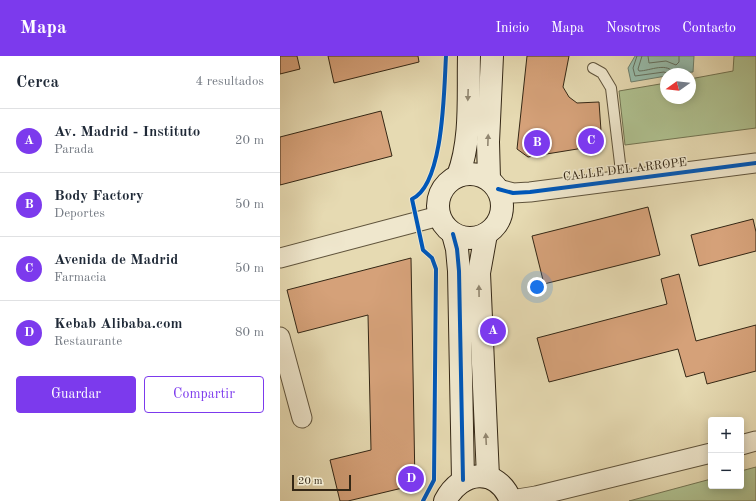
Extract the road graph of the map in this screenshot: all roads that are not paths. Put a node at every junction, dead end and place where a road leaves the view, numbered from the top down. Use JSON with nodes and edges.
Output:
{"nodes":[{"id":1,"x":469,"y":56,"type":"edge"},
{"id":2,"x":492,"y":56,"type":"edge"},
{"id":3,"x":593,"y":68,"type":"dead end"},
{"id":4,"x":756,"y":163,"type":"edge"},
{"id":5,"x":458,"y":176,"type":"junction"},
{"id":6,"x":622,"y":180,"type":"junction"},
{"id":7,"x":493,"y":184,"type":"junction"},
{"id":8,"x":439,"y":216,"type":"junction"},
{"id":9,"x":453,"y":234,"type":"junction"},
{"id":10,"x":486,"y":234,"type":"junction"},
{"id":11,"x":280,"y":258,"type":"edge"},
{"id":12,"x":280,"y":336,"type":"edge"},
{"id":13,"x":302,"y":418,"type":"dead end"},
{"id":14,"x":756,"y":441,"type":"edge"},
{"id":15,"x":744,"y":444,"type":"edge"},
{"id":16,"x":708,"y":454,"type":"edge"},
{"id":17,"x":488,"y":478,"type":"junction"},
{"id":18,"x":463,"y":480,"type":"junction"},
{"id":19,"x":511,"y":500,"type":"edge"},
{"id":20,"x":445,"y":501,"type":"edge"}],
"edges":[{"from":1,"to":5,"type":"street","one_way":true},
{"from":7,"to":2,"type":"street","one_way":true},
{"from":3,"to":6,"type":"lane"},
{"from":4,"to":6,"type":"street","name":"CALLE DEL ARROPE"},
{"from":5,"to":7,"type":"street"},
{"from":5,"to":8,"type":"street"},
{"from":6,"to":7,"type":"street","name":"CALLE DEL ARROPE"},
{"from":7,"to":10,"type":"street"},
{"from":8,"to":9,"type":"street"},
{"from":8,"to":11,"type":"street"},
{"from":9,"to":10,"type":"street"},
{"from":9,"to":18,"type":"street"},
{"from":17,"to":10,"type":"street","one_way":true},
{"from":12,"to":13,"type":"street"},
{"from":14,"to":15,"type":"street"},
{"from":16,"to":19,"type":"street"},
{"from":17,"to":18,"type":"street"},
{"from":17,"to":19,"type":"street"},
{"from":18,"to":20,"type":"street"}]}
